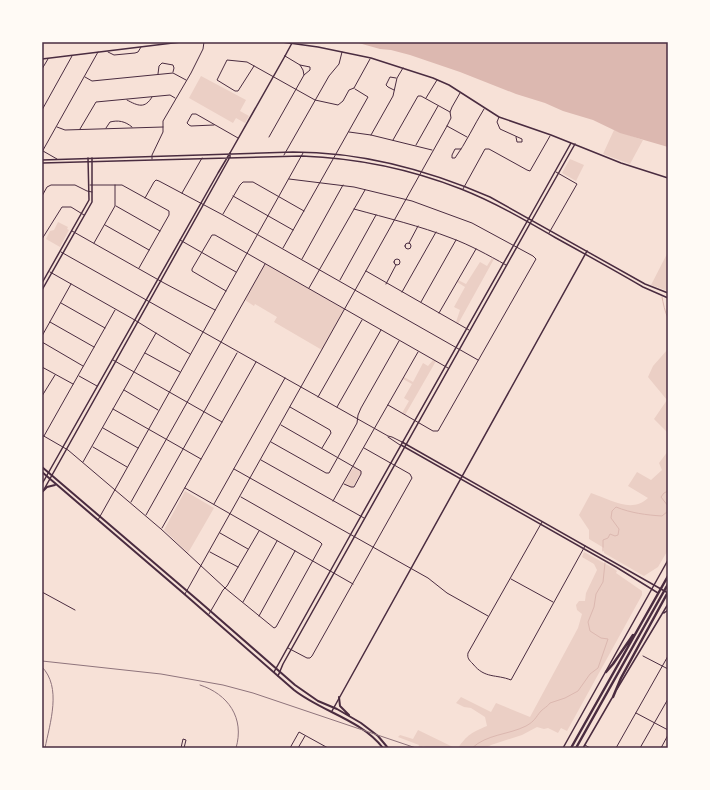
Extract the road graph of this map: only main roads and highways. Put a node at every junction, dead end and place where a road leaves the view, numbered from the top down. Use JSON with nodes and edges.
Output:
{"nodes":[{"id":1,"x":181,"y":42,"type":"edge"},
{"id":2,"x":282,"y":42,"type":"edge"},
{"id":3,"x":292,"y":43,"type":"junction"},
{"id":4,"x":42,"y":59,"type":"edge"},
{"id":5,"x":571,"y":143,"type":"junction"},
{"id":6,"x":575,"y":144,"type":"junction"},
{"id":7,"x":230,"y":153,"type":"junction"},
{"id":8,"x":227,"y":157,"type":"junction"},
{"id":9,"x":230,"y":157,"type":"junction"},
{"id":10,"x":88,"y":158,"type":"junction"},
{"id":11,"x":92,"y":158,"type":"junction"},
{"id":12,"x":42,"y":160,"type":"edge"},
{"id":13,"x":88,"y":162,"type":"junction"},
{"id":14,"x":92,"y":162,"type":"junction"},
{"id":15,"x":42,"y":163,"type":"edge"},
{"id":16,"x":668,"y":178,"type":"edge"},
{"id":17,"x":507,"y":206,"type":"junction"},
{"id":18,"x":505,"y":209,"type":"junction"},
{"id":19,"x":529,"y":218,"type":"junction"},
{"id":20,"x":532,"y":220,"type":"junction"},
{"id":21,"x":527,"y":222,"type":"junction"},
{"id":22,"x":530,"y":223,"type":"junction"},
{"id":23,"x":586,"y":251,"type":"junction"},
{"id":24,"x":585,"y":254,"type":"junction"},
{"id":25,"x":42,"y":284,"type":"edge"},
{"id":26,"x":42,"y":290,"type":"edge"},
{"id":27,"x":668,"y":293,"type":"edge"},
{"id":28,"x":668,"y":298,"type":"edge"},
{"id":29,"x":402,"y":442,"type":"junction"},
{"id":30,"x":406,"y":444,"type":"junction"},
{"id":31,"x":401,"y":445,"type":"junction"},
{"id":32,"x":404,"y":447,"type":"junction"},
{"id":33,"x":42,"y":467,"type":"edge"},
{"id":34,"x":42,"y":472,"type":"edge"},
{"id":35,"x":48,"y":473,"type":"junction"},
{"id":36,"x":47,"y":476,"type":"junction"},
{"id":37,"x":52,"y":476,"type":"junction"},
{"id":38,"x":462,"y":476,"type":"junction"},
{"id":39,"x":50,"y":479,"type":"junction"},
{"id":40,"x":460,"y":479,"type":"junction"},
{"id":41,"x":42,"y":484,"type":"edge"},
{"id":42,"x":60,"y":488,"type":"junction"},
{"id":43,"x":42,"y":492,"type":"edge"},
{"id":44,"x":668,"y":560,"type":"edge"},
{"id":45,"x":668,"y":576,"type":"edge"},
{"id":46,"x":668,"y":584,"type":"edge"},
{"id":47,"x":654,"y":585,"type":"junction"},
{"id":48,"x":652,"y":590,"type":"junction"},
{"id":49,"x":668,"y":592,"type":"edge"},
{"id":50,"x":668,"y":599,"type":"edge"},
{"id":51,"x":668,"y":604,"type":"edge"},
{"id":52,"x":668,"y":610,"type":"edge"},
{"id":53,"x":662,"y":614,"type":"junction"},
{"id":54,"x":640,"y":625,"type":"junction"},
{"id":55,"x":276,"y":668,"type":"junction"},
{"id":56,"x":279,"y":671,"type":"junction"},
{"id":57,"x":274,"y":672,"type":"junction"},
{"id":58,"x":606,"y":672,"type":"junction"},
{"id":59,"x":278,"y":676,"type":"junction"},
{"id":60,"x":339,"y":697,"type":"junction"},
{"id":61,"x":613,"y":697,"type":"junction"},
{"id":62,"x":333,"y":708,"type":"junction"},
{"id":63,"x":332,"y":712,"type":"junction"},
{"id":64,"x":350,"y":716,"type":"junction"},
{"id":65,"x":383,"y":748,"type":"edge"},
{"id":66,"x":388,"y":748,"type":"edge"},
{"id":67,"x":563,"y":748,"type":"edge"},
{"id":68,"x":571,"y":748,"type":"edge"},
{"id":69,"x":576,"y":748,"type":"edge"},
{"id":70,"x":583,"y":748,"type":"edge"}],
"edges":[{"from":1,"to":4,"type":"main road"},
{"from":2,"to":3,"type":"main road"},
{"from":3,"to":5,"type":"main road"},
{"from":3,"to":7,"type":"main road"},
{"from":5,"to":6,"type":"main road"},
{"from":5,"to":19,"type":"main road"},
{"from":6,"to":16,"type":"main road"},
{"from":6,"to":20,"type":"main road"},
{"from":7,"to":8,"type":"main road"},
{"from":7,"to":9,"type":"main road"},
{"from":7,"to":11,"type":"main road"},
{"from":7,"to":17,"type":"main road"},
{"from":8,"to":9,"type":"main road"},
{"from":8,"to":14,"type":"main road"},
{"from":8,"to":35,"type":"main road"},
{"from":9,"to":18,"type":"main road"},
{"from":9,"to":37,"type":"main road"},
{"from":10,"to":11,"type":"main road"},
{"from":10,"to":12,"type":"main road"},
{"from":10,"to":13,"type":"main road"},
{"from":11,"to":14,"type":"main road"},
{"from":13,"to":14,"type":"main road"},
{"from":13,"to":15,"type":"main road"},
{"from":13,"to":25,"type":"main road"},
{"from":14,"to":26,"type":"main road"},
{"from":17,"to":18,"type":"main road"},
{"from":17,"to":19,"type":"main road"},
{"from":18,"to":21,"type":"main road"},
{"from":19,"to":20,"type":"main road"},
{"from":19,"to":21,"type":"main road"},
{"from":20,"to":22,"type":"main road"},
{"from":20,"to":23,"type":"main road"},
{"from":21,"to":22,"type":"main road"},
{"from":21,"to":29,"type":"main road"},
{"from":22,"to":24,"type":"main road"},
{"from":22,"to":30,"type":"main road"},
{"from":23,"to":24,"type":"main road"},
{"from":23,"to":27,"type":"main road"},
{"from":24,"to":28,"type":"main road"},
{"from":24,"to":38,"type":"main road"},
{"from":29,"to":30,"type":"main road"},
{"from":29,"to":31,"type":"main road"},
{"from":30,"to":32,"type":"main road"},
{"from":30,"to":38,"type":"main road"},
{"from":31,"to":32,"type":"main road"},
{"from":31,"to":55,"type":"main road"},
{"from":32,"to":40,"type":"main road"},
{"from":32,"to":56,"type":"main road"},
{"from":33,"to":35,"type":"main road"},
{"from":34,"to":36,"type":"main road"},
{"from":35,"to":36,"type":"main road"},
{"from":35,"to":37,"type":"main road"},
{"from":36,"to":39,"type":"main road"},
{"from":36,"to":41,"type":"main road"},
{"from":37,"to":39,"type":"main road"},
{"from":37,"to":55,"type":"main road"},
{"from":38,"to":40,"type":"main road"},
{"from":38,"to":47,"type":"main road"},
{"from":39,"to":42,"type":"main road"},
{"from":39,"to":43,"type":"main road"},
{"from":40,"to":48,"type":"main road"},
{"from":40,"to":60,"type":"main road"},
{"from":42,"to":43,"type":"main road"},
{"from":42,"to":57,"type":"main road"},
{"from":44,"to":47,"type":"main road"},
{"from":45,"to":54,"type":"highway"},
{"from":46,"to":69,"type":"highway"},
{"from":47,"to":48,"type":"main road"},
{"from":47,"to":49,"type":"main road"},
{"from":48,"to":50,"type":"main road"},
{"from":48,"to":58,"type":"main road"},
{"from":49,"to":61,"type":"highway"},
{"from":51,"to":53,"type":"main road"},
{"from":52,"to":53,"type":"main road"},
{"from":53,"to":61,"type":"main road"},
{"from":54,"to":58,"type":"highway"},
{"from":54,"to":68,"type":"highway"},
{"from":55,"to":56,"type":"main road"},
{"from":55,"to":57,"type":"main road"},
{"from":56,"to":59,"type":"main road"},
{"from":56,"to":62,"type":"main road"},
{"from":57,"to":59,"type":"main road"},
{"from":58,"to":67,"type":"main road"},
{"from":59,"to":63,"type":"main road"},
{"from":60,"to":62,"type":"main road"},
{"from":60,"to":64,"type":"main road"},
{"from":61,"to":70,"type":"main road"},
{"from":62,"to":63,"type":"main road"},
{"from":62,"to":64,"type":"main road"},
{"from":63,"to":65,"type":"main road"},
{"from":64,"to":66,"type":"main road"}]}
